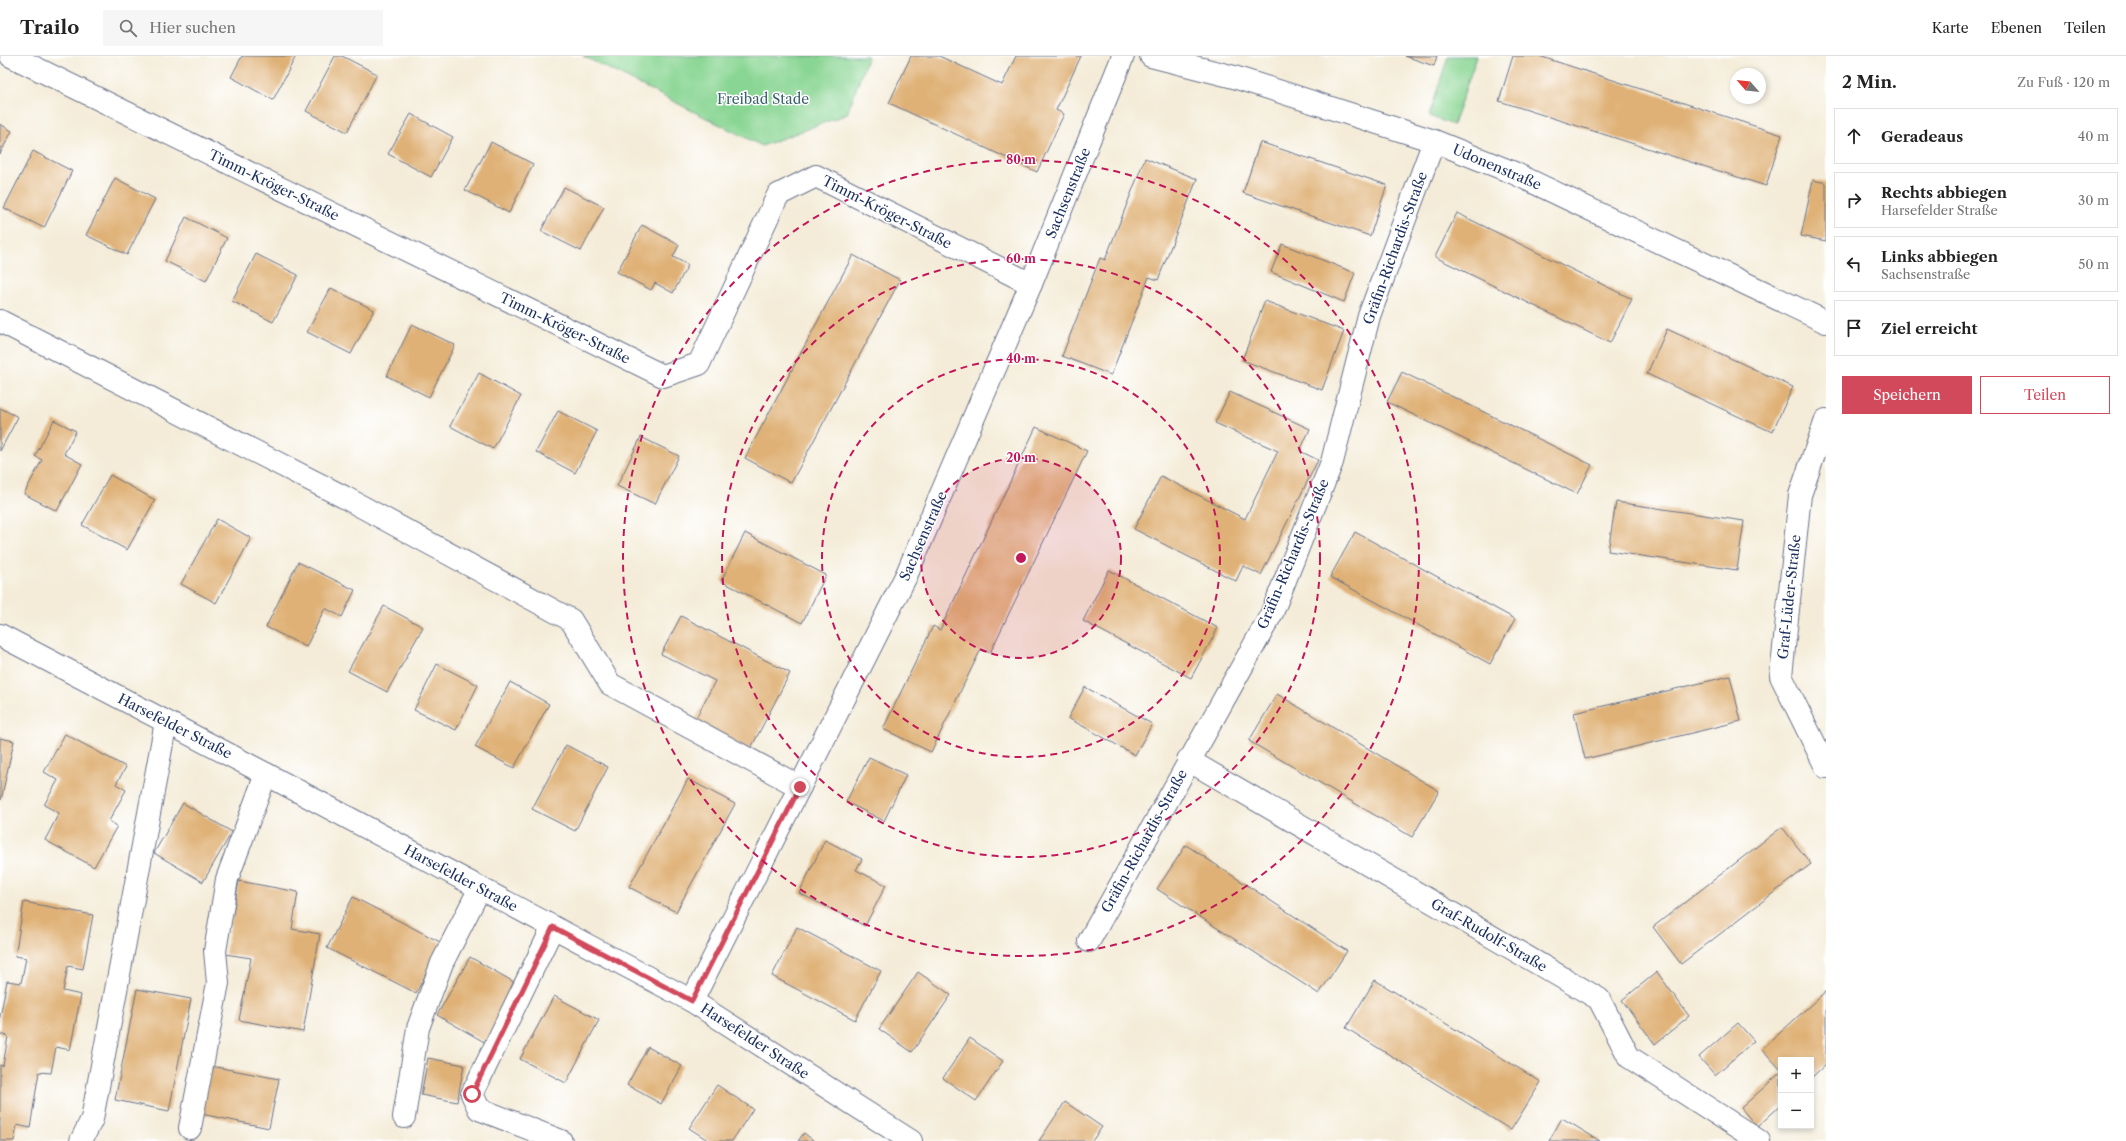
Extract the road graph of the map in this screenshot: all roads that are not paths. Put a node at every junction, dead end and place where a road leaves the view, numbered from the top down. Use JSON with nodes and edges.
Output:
{"nodes":[{"id":1,"x":11,"y":56,"type":"edge"},
{"id":2,"x":1123,"y":56,"type":"edge"},
{"id":3,"x":1151,"y":56,"type":"edge"},
{"id":4,"x":1434,"y":140,"type":"junction"},
{"id":5,"x":1031,"y":284,"type":"junction"},
{"id":6,"x":0,"y":321,"type":"edge"},
{"id":7,"x":1826,"y":322,"type":"edge"},
{"id":8,"x":1826,"y":420,"type":"edge"},
{"id":9,"x":0,"y":635,"type":"edge"},
{"id":10,"x":166,"y":722,"type":"junction"},
{"id":11,"x":1188,"y":760,"type":"junction"},
{"id":12,"x":1826,"y":768,"type":"edge"},
{"id":13,"x":266,"y":774,"type":"junction"},
{"id":14,"x":800,"y":787,"type":"junction"},
{"id":15,"x":480,"y":888,"type":"junction"},
{"id":16,"x":553,"y":927,"type":"junction"},
{"id":17,"x":1089,"y":941,"type":"dead end"},
{"id":18,"x":692,"y":1001,"type":"junction"},
{"id":19,"x":404,"y":1117,"type":"dead end"},
{"id":20,"x":190,"y":1128,"type":"dead end"},
{"id":21,"x":82,"y":1141,"type":"edge"},
{"id":22,"x":561,"y":1141,"type":"edge"},
{"id":23,"x":911,"y":1141,"type":"edge"},
{"id":24,"x":1760,"y":1141,"type":"edge"}],
"edges":[{"from":1,"to":5,"type":"street","name":"Timm-Kröger-Straße"},
{"from":2,"to":5,"type":"street","name":"Sachsenstraße"},
{"from":3,"to":4,"type":"street","name":"Udonenstraße"},
{"from":4,"to":7,"type":"street","name":"Udonenstraße"},
{"from":4,"to":11,"type":"street","name":"Gräfin-Richardis-Straße"},
{"from":5,"to":14,"type":"street","name":"Sachsenstraße"},
{"from":6,"to":14,"type":"street"},
{"from":8,"to":12,"type":"street","name":"Graf-Lüder-Straße"},
{"from":9,"to":10,"type":"street","name":"Harsefelder Straße"},
{"from":10,"to":13,"type":"street","name":"Harsefelder Straße"},
{"from":10,"to":21,"type":"street"},
{"from":11,"to":17,"type":"street","name":"Gräfin-Richardis-Straße"},
{"from":11,"to":24,"type":"street","name":"Graf-Rudolf-Straße"},
{"from":13,"to":15,"type":"street","name":"Harsefelder Straße"},
{"from":13,"to":20,"type":"street"},
{"from":14,"to":18,"type":"street","name":"Sachsenstraße"},
{"from":15,"to":16,"type":"street","name":"Harsefelder Straße"},
{"from":15,"to":19,"type":"street"},
{"from":16,"to":18,"type":"street","name":"Harsefelder Straße"},
{"from":16,"to":22,"type":"street"},
{"from":18,"to":23,"type":"street","name":"Harsefelder Straße"}]}
